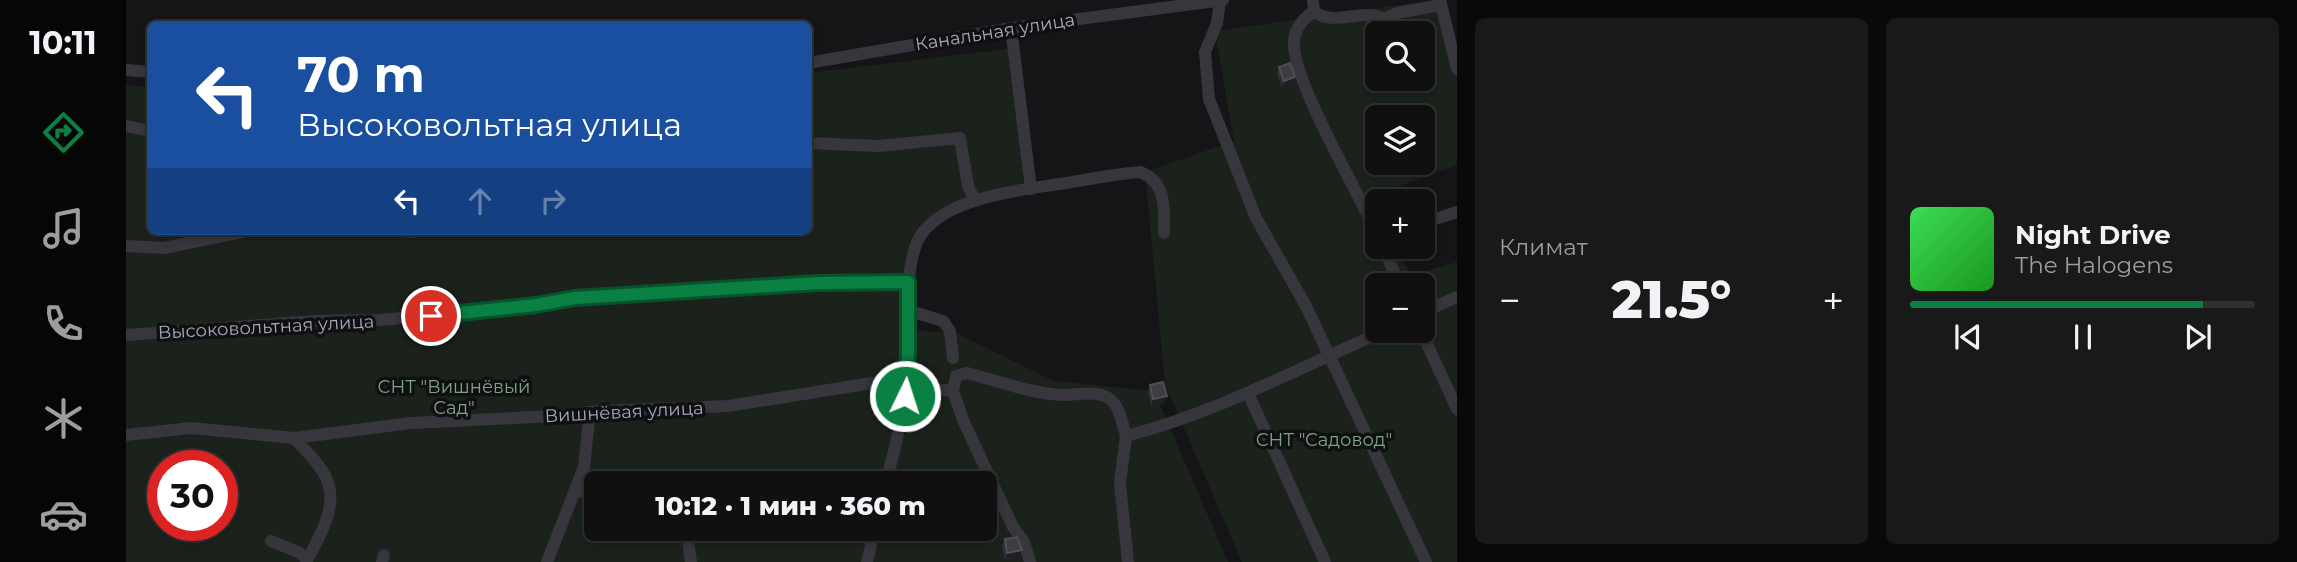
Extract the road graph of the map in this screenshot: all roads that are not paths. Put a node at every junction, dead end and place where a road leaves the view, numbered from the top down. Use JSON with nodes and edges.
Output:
{"nodes":[{"id":1,"x":1222,"y":0,"type":"edge"},
{"id":2,"x":1440,"y":3,"type":"edge"},
{"id":3,"x":1313,"y":5,"type":"edge"},
{"id":4,"x":1384,"y":19,"type":"joint"},
{"id":5,"x":1011,"y":28,"type":"junction"},
{"id":6,"x":812,"y":61,"type":"edge"},
{"id":7,"x":1457,"y":69,"type":"edge"},
{"id":8,"x":126,"y":70,"type":"edge"},
{"id":9,"x":147,"y":72,"type":"edge"},
{"id":10,"x":126,"y":126,"type":"edge"},
{"id":11,"x":147,"y":130,"type":"edge"},
{"id":12,"x":812,"y":143,"type":"edge"},
{"id":13,"x":1031,"y":189,"type":"junction"},
{"id":14,"x":975,"y":201,"type":"junction"},
{"id":15,"x":1365,"y":210,"type":"edge"},
{"id":16,"x":1457,"y":212,"type":"edge"},
{"id":17,"x":1435,"y":219,"type":"edge"},
{"id":18,"x":1164,"y":233,"type":"dead end"},
{"id":19,"x":227,"y":235,"type":"edge"},
{"id":20,"x":126,"y":246,"type":"edge"},
{"id":21,"x":908,"y":282,"type":"junction"},
{"id":22,"x":1457,"y":297,"type":"edge"},
{"id":23,"x":1435,"y":307,"type":"edge"},
{"id":24,"x":907,"y":310,"type":"junction"},
{"id":25,"x":126,"y":335,"type":"edge"},
{"id":26,"x":1365,"y":339,"type":"edge"},
{"id":27,"x":1427,"y":343,"type":"edge"},
{"id":28,"x":1329,"y":355,"type":"junction"},
{"id":29,"x":953,"y":359,"type":"dead end"},
{"id":30,"x":906,"y":385,"type":"junction"},
{"id":31,"x":953,"y":391,"type":"junction"},
{"id":32,"x":1248,"y":393,"type":"junction"},
{"id":33,"x":1457,"y":409,"type":"edge"},
{"id":34,"x":590,"y":412,"type":"junction"},
{"id":35,"x":126,"y":435,"type":"edge"},
{"id":36,"x":1126,"y":436,"type":"junction"},
{"id":37,"x":294,"y":438,"type":"junction"},
{"id":38,"x":889,"y":471,"type":"edge"},
{"id":39,"x":575,"y":491,"type":"junction"},
{"id":40,"x":584,"y":492,"type":"edge"},
{"id":41,"x":271,"y":541,"type":"dead end"},
{"id":42,"x":688,"y":541,"type":"dead end"},
{"id":43,"x":872,"y":541,"type":"edge"},
{"id":44,"x":307,"y":561,"type":"edge"},
{"id":45,"x":547,"y":562,"type":"edge"},
{"id":46,"x":691,"y":562,"type":"edge"},
{"id":47,"x":867,"y":562,"type":"edge"},
{"id":48,"x":1030,"y":562,"type":"edge"},
{"id":49,"x":1128,"y":562,"type":"edge"},
{"id":50,"x":1325,"y":562,"type":"edge"},
{"id":51,"x":1426,"y":562,"type":"edge"}],
"edges":[{"from":1,"to":5,"type":"street","name":"Канальная улица"},
{"from":1,"to":28,"type":"street"},
{"from":2,"to":4,"type":"street"},
{"from":2,"to":7,"type":"street"},
{"from":3,"to":4,"type":"street"},
{"from":3,"to":15,"type":"street"},
{"from":5,"to":6,"type":"street","name":"Канальная улица"},
{"from":5,"to":13,"type":"street"},
{"from":8,"to":9,"type":"street"},
{"from":10,"to":11,"type":"street"},
{"from":12,"to":14,"type":"street"},
{"from":13,"to":14,"type":"street"},
{"from":13,"to":18,"type":"street"},
{"from":14,"to":21,"type":"street"},
{"from":16,"to":17,"type":"street"},
{"from":19,"to":20,"type":"street"},
{"from":21,"to":24,"type":"street"},
{"from":21,"to":25,"type":"street","name":"Высоковольтная улица"},
{"from":22,"to":23,"type":"street"},
{"from":24,"to":29,"type":"street"},
{"from":24,"to":30,"type":"street"},
{"from":26,"to":28,"type":"street"},
{"from":27,"to":33,"type":"street"},
{"from":28,"to":32,"type":"street"},
{"from":28,"to":51,"type":"street"},
{"from":30,"to":31,"type":"street","name":"Вишнёвая улица"},
{"from":30,"to":34,"type":"street","name":"Вишнёвая улица"},
{"from":30,"to":38,"type":"street"},
{"from":31,"to":36,"type":"street"},
{"from":31,"to":48,"type":"street"},
{"from":32,"to":36,"type":"street"},
{"from":32,"to":50,"type":"street"},
{"from":34,"to":37,"type":"street","name":"Вишнёвая улица"},
{"from":34,"to":39,"type":"street"},
{"from":35,"to":37,"type":"street","name":"Вишнёвая улица"},
{"from":36,"to":49,"type":"street"},
{"from":37,"to":44,"type":"street"},
{"from":39,"to":40,"type":"street"},
{"from":39,"to":45,"type":"street"},
{"from":41,"to":44,"type":"street"},
{"from":42,"to":46,"type":"street"},
{"from":43,"to":47,"type":"street"}]}
